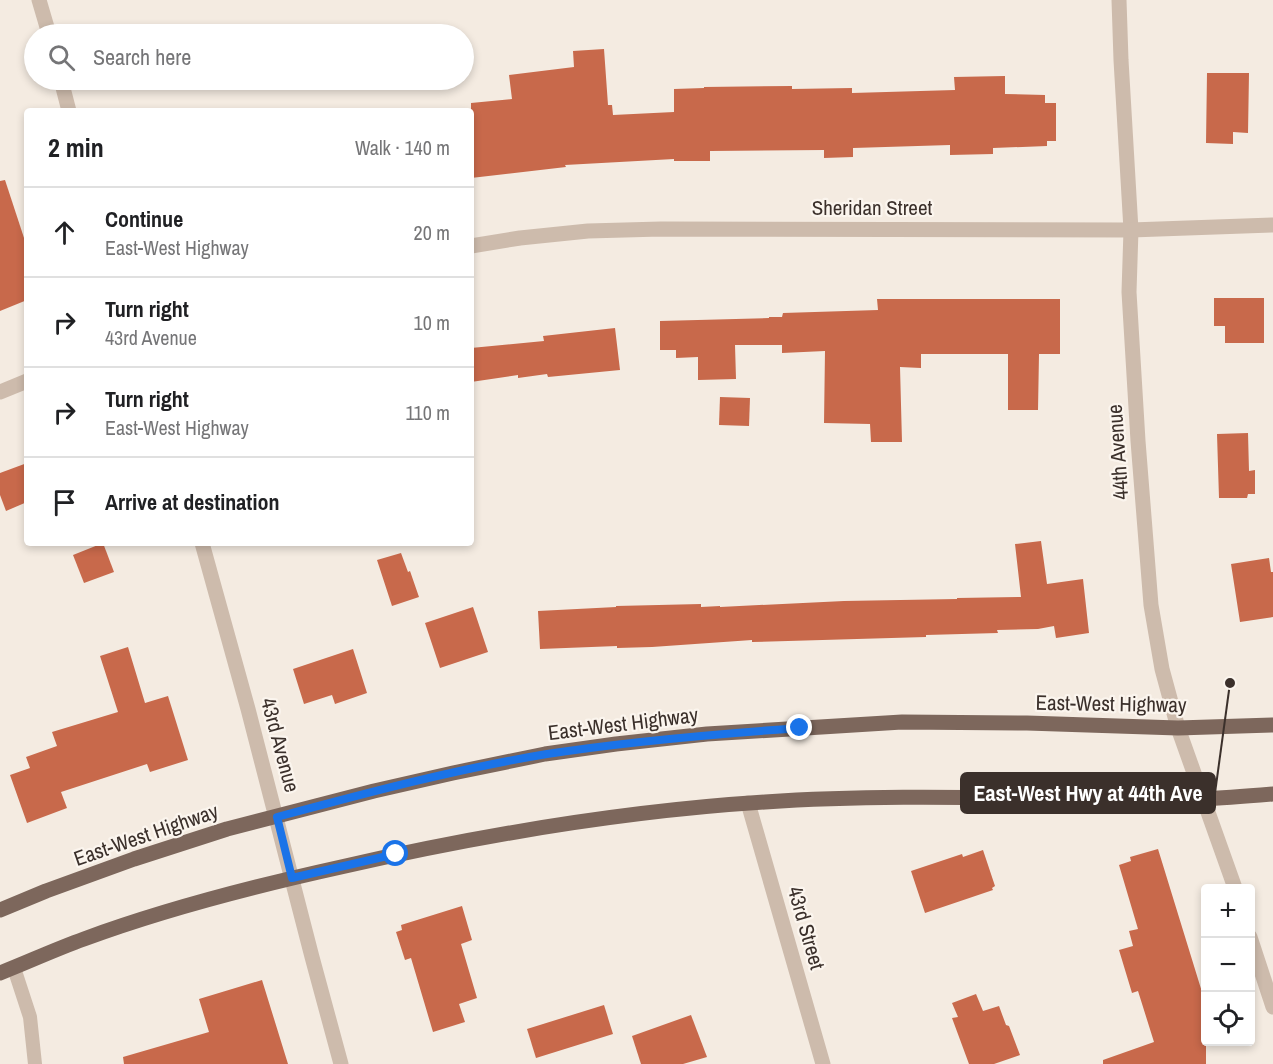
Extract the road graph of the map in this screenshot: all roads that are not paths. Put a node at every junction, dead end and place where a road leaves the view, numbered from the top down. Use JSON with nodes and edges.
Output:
{"nodes":[{"id":1,"x":39,"y":0,"type":"edge"},
{"id":2,"x":1119,"y":0,"type":"edge"},
{"id":3,"x":46,"y":24,"type":"edge"},
{"id":4,"x":64,"y":90,"type":"edge"},
{"id":5,"x":68,"y":108,"type":"edge"},
{"id":6,"x":1273,"y":225,"type":"edge"},
{"id":7,"x":1131,"y":230,"type":"junction"},
{"id":8,"x":474,"y":246,"type":"edge"},
{"id":9,"x":24,"y":382,"type":"edge"},
{"id":10,"x":0,"y":392,"type":"edge"},
{"id":11,"x":203,"y":546,"type":"edge"},
{"id":12,"x":1273,"y":725,"type":"edge"},
{"id":13,"x":1178,"y":728,"type":"junction"},
{"id":14,"x":1273,"y":794,"type":"edge"},
{"id":15,"x":1204,"y":799,"type":"junction"},
{"id":16,"x":748,"y":803,"type":"junction"},
{"id":17,"x":277,"y":817,"type":"junction"},
{"id":18,"x":292,"y":878,"type":"junction"},
{"id":19,"x":1234,"y":884,"type":"edge"},
{"id":20,"x":0,"y":910,"type":"edge"},
{"id":21,"x":1251,"y":938,"type":"edge"},
{"id":22,"x":7,"y":970,"type":"edge"},
{"id":23,"x":1273,"y":1007,"type":"edge"},
{"id":24,"x":35,"y":1064,"type":"edge"},
{"id":25,"x":341,"y":1064,"type":"edge"},
{"id":26,"x":823,"y":1064,"type":"edge"}],
"edges":[{"from":1,"to":3,"type":"street"},
{"from":2,"to":7,"type":"street","name":"44th Avenue"},
{"from":4,"to":5,"type":"street"},
{"from":6,"to":7,"type":"street","name":"Sheridan Street"},
{"from":7,"to":8,"type":"street","name":"Sheridan Street"},
{"from":7,"to":13,"type":"street","name":"44th Avenue"},
{"from":9,"to":10,"type":"street"},
{"from":11,"to":17,"type":"street","name":"43rd Avenue"},
{"from":12,"to":13,"type":"main road","name":"East-West Highway"},
{"from":13,"to":15,"type":"street","name":"44th Avenue"},
{"from":13,"to":17,"type":"main road","name":"East-West Highway"},
{"from":14,"to":15,"type":"main road"},
{"from":15,"to":16,"type":"main road"},
{"from":15,"to":19,"type":"street","name":"44th Avenue"},
{"from":16,"to":18,"type":"main road"},
{"from":16,"to":26,"type":"street","name":"43rd Street"},
{"from":17,"to":18,"type":"street","name":"43rd Avenue"},
{"from":17,"to":20,"type":"main road","name":"East-West Highway"},
{"from":18,"to":22,"type":"main road"},
{"from":18,"to":25,"type":"street","name":"43rd Avenue"},
{"from":21,"to":23,"type":"street"},
{"from":22,"to":24,"type":"lane"}]}
